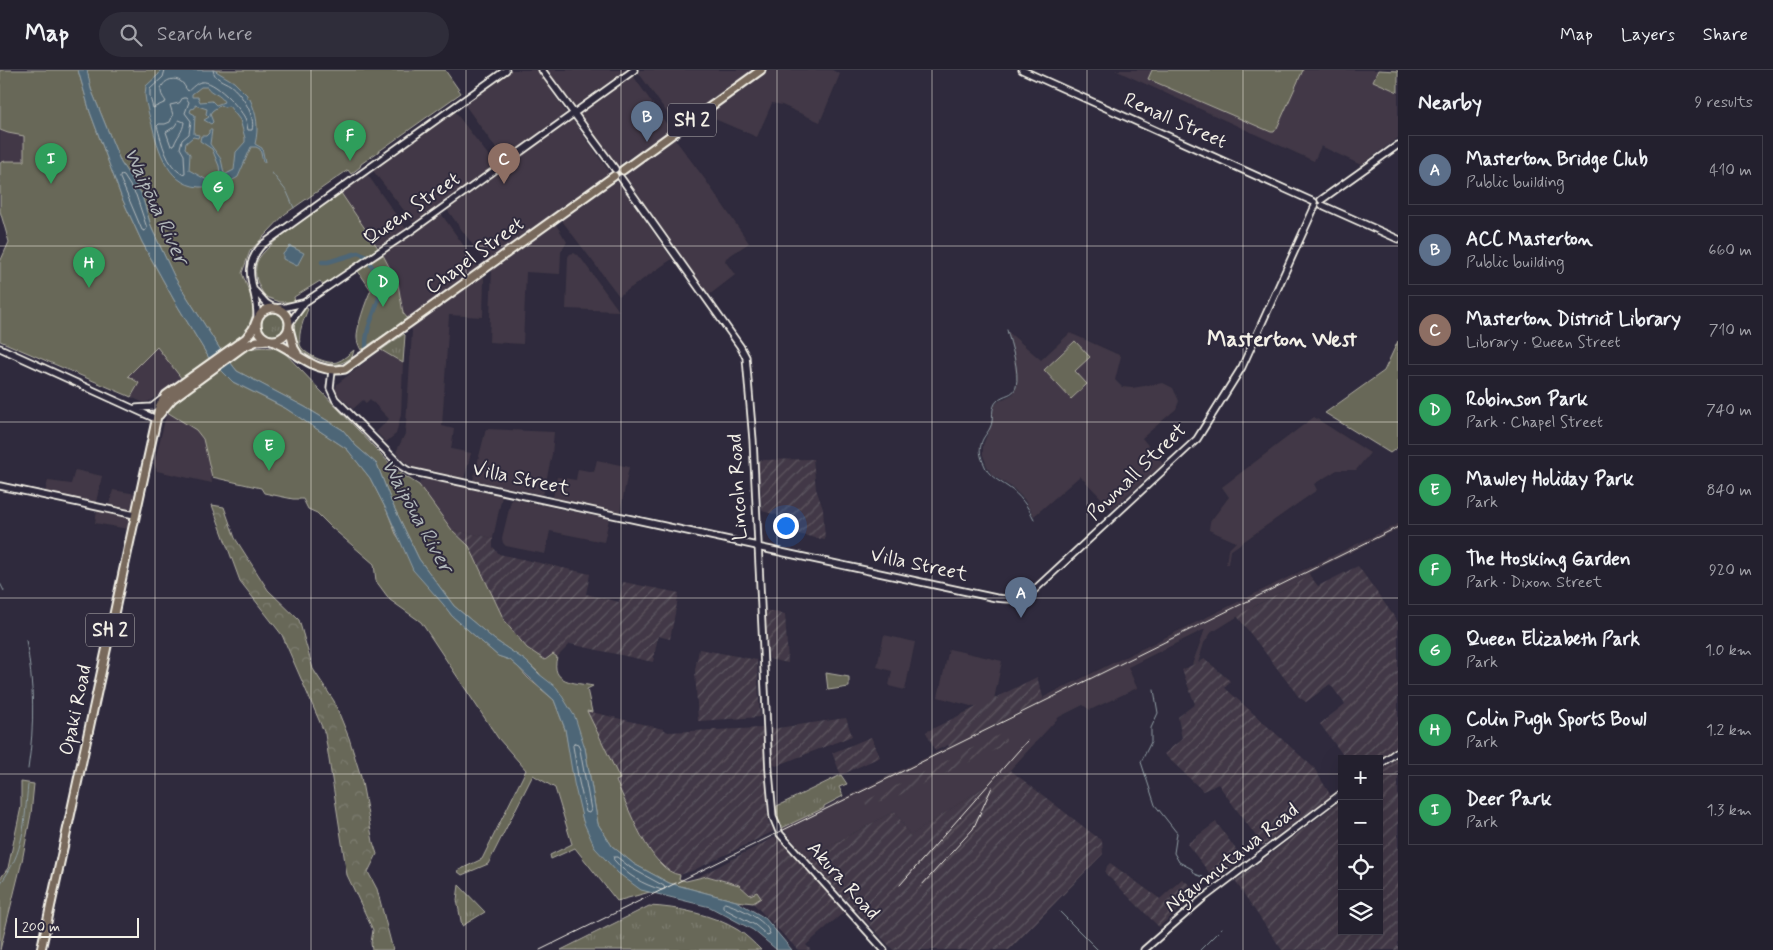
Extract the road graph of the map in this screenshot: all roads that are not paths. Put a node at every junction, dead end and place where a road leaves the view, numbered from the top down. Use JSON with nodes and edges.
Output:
{"nodes":[{"id":1,"x":506,"y":70,"type":"edge"},
{"id":2,"x":542,"y":70,"type":"edge"},
{"id":3,"x":634,"y":70,"type":"edge"},
{"id":4,"x":761,"y":70,"type":"edge"},
{"id":5,"x":1022,"y":70,"type":"edge"},
{"id":6,"x":574,"y":113,"type":"junction"},
{"id":7,"x":1398,"y":145,"type":"edge"},
{"id":8,"x":618,"y":173,"type":"junction"},
{"id":9,"x":1318,"y":203,"type":"junction"},
{"id":10,"x":1398,"y":238,"type":"edge"},
{"id":11,"x":254,"y":289,"type":"junction"},
{"id":12,"x":305,"y":302,"type":"junction"},
{"id":13,"x":275,"y":308,"type":"junction"},
{"id":14,"x":257,"y":319,"type":"junction"},
{"id":15,"x":289,"y":325,"type":"junction"},
{"id":16,"x":269,"y":340,"type":"junction"},
{"id":17,"x":242,"y":345,"type":"junction"},
{"id":18,"x":0,"y":348,"type":"edge"},
{"id":19,"x":301,"y":357,"type":"junction"},
{"id":20,"x":206,"y":370,"type":"junction"},
{"id":21,"x":332,"y":371,"type":"junction"},
{"id":22,"x":162,"y":400,"type":"junction"},
{"id":23,"x":131,"y":408,"type":"junction"},
{"id":24,"x":156,"y":419,"type":"junction"},
{"id":25,"x":0,"y":486,"type":"edge"},
{"id":26,"x":135,"y":515,"type":"junction"},
{"id":27,"x":757,"y":546,"type":"junction"},
{"id":28,"x":1015,"y":600,"type":"joint"},
{"id":29,"x":1398,"y":750,"type":"edge"},
{"id":30,"x":1383,"y":762,"type":"edge"},
{"id":31,"x":1338,"y":796,"type":"edge"},
{"id":32,"x":779,"y":832,"type":"joint"},
{"id":33,"x":41,"y":950,"type":"edge"},
{"id":34,"x":884,"y":950,"type":"edge"},
{"id":35,"x":1144,"y":950,"type":"edge"}],
"edges":[{"from":1,"to":11,"type":"street"},
{"from":2,"to":6,"type":"street","name":"Lincoln Road"},
{"from":3,"to":6,"type":"street","name":"Queen Street"},
{"from":4,"to":8,"type":"highway","name":"Chapel Street","number":"SH 2"},
{"from":5,"to":9,"type":"street","name":"Renall Street"},
{"from":6,"to":8,"type":"street","name":"Lincoln Road"},
{"from":6,"to":12,"type":"street","name":"Queen Street"},
{"from":7,"to":9,"type":"street"},
{"from":8,"to":21,"type":"highway","name":"Chapel Street","number":"SH 2"},
{"from":8,"to":27,"type":"street","name":"Lincoln Road"},
{"from":9,"to":10,"type":"street","name":"Renall Street"},
{"from":9,"to":28,"type":"street","name":"Pownall Street"},
{"from":11,"to":13,"type":"street"},
{"from":11,"to":14,"type":"street"},
{"from":12,"to":13,"type":"street","name":"Queen Street"},
{"from":12,"to":15,"type":"street","name":"Queen Street"},
{"from":13,"to":14,"type":"highway","number":"SH 2"},
{"from":13,"to":15,"type":"highway"},
{"from":14,"to":16,"type":"highway"},
{"from":14,"to":17,"type":"highway","number":"SH 2"},
{"from":15,"to":16,"type":"highway","number":"SH 2"},
{"from":15,"to":19,"type":"highway"},
{"from":16,"to":17,"type":"highway","number":"SH 2"},
{"from":16,"to":19,"type":"highway"},
{"from":17,"to":20,"type":"highway","number":"SH 2"},
{"from":18,"to":23,"type":"street"},
{"from":19,"to":21,"type":"highway"},
{"from":20,"to":22,"type":"highway","number":"SH 2"},
{"from":20,"to":24,"type":"highway","number":"SH 2"},
{"from":21,"to":27,"type":"street","name":"Villa Street"},
{"from":22,"to":23,"type":"street"},
{"from":22,"to":24,"type":"highway","number":"SH 2"},
{"from":23,"to":24,"type":"street"},
{"from":24,"to":26,"type":"highway","name":"Opaki Road","number":"SH 2"},
{"from":25,"to":26,"type":"street"},
{"from":26,"to":33,"type":"highway","name":"Opaki Road","number":"SH 2"},
{"from":27,"to":28,"type":"street","name":"Villa Street"},
{"from":27,"to":32,"type":"street","name":"Lincoln Road"},
{"from":29,"to":30,"type":"street"},
{"from":31,"to":35,"type":"street","name":"Ngaumutawa Road"},
{"from":32,"to":34,"type":"street","name":"Akura Road"}]}
